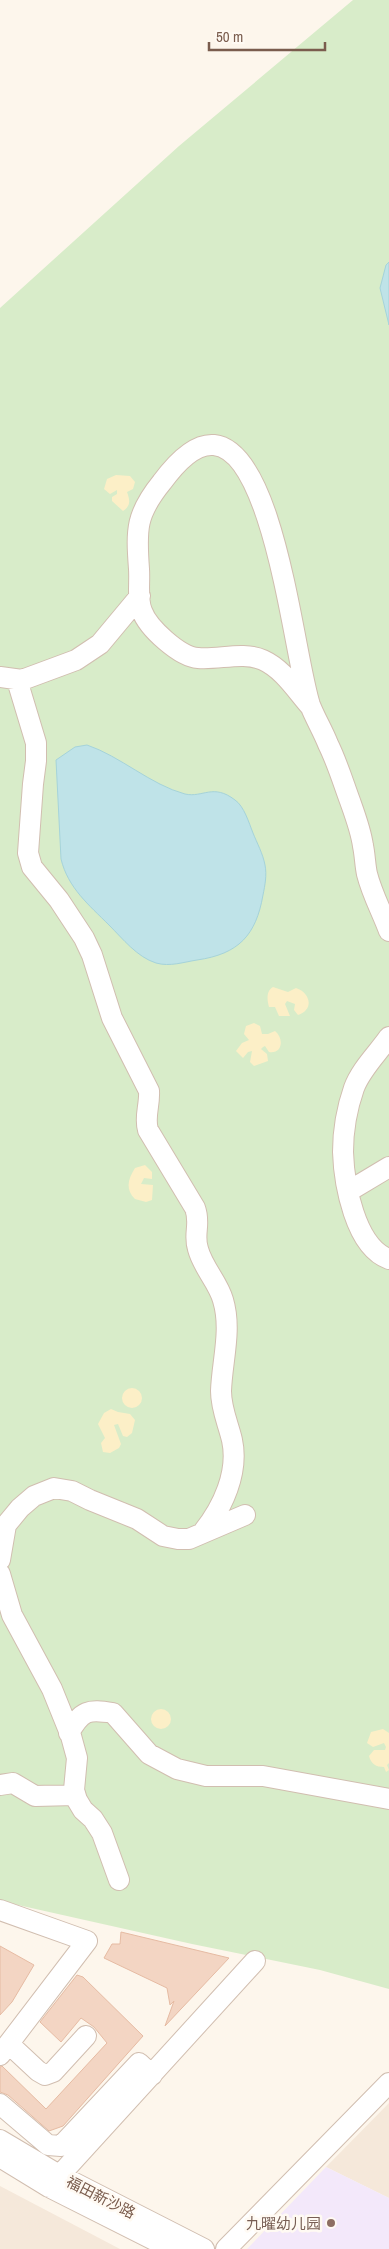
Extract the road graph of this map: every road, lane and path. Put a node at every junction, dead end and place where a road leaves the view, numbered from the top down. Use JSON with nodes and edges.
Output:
{"nodes":[{"id":1,"x":140,"y":596,"type":"junction"},
{"id":2,"x":8,"y":678,"type":"edge"},
{"id":3,"x":310,"y":706,"type":"junction"},
{"id":4,"x":389,"y":931,"type":"edge"},
{"id":5,"x":389,"y":1037,"type":"edge"},
{"id":6,"x":389,"y":1167,"type":"edge"},
{"id":7,"x":349,"y":1191,"type":"junction"},
{"id":8,"x":389,"y":1259,"type":"edge"},
{"id":9,"x":245,"y":1515,"type":"dead end"},
{"id":10,"x":2,"y":1528,"type":"edge"},
{"id":11,"x":203,"y":1532,"type":"junction"},
{"id":12,"x":0,"y":1560,"type":"edge"},
{"id":13,"x":0,"y":1574,"type":"edge"},
{"id":14,"x":69,"y":1733,"type":"junction"},
{"id":15,"x":0,"y":1785,"type":"edge"},
{"id":16,"x":75,"y":1795,"type":"junction"},
{"id":17,"x":389,"y":1799,"type":"edge"},
{"id":18,"x":119,"y":1880,"type":"dead end"},
{"id":19,"x":0,"y":1910,"type":"edge"},
{"id":20,"x":255,"y":1962,"type":"dead end"},
{"id":21,"x":86,"y":2036,"type":"dead end"},
{"id":22,"x":4,"y":2049,"type":"edge"},
{"id":23,"x":152,"y":2075,"type":"junction"},
{"id":24,"x":389,"y":2083,"type":"edge"},
{"id":25,"x":0,"y":2104,"type":"edge"},
{"id":26,"x":0,"y":2140,"type":"edge"},
{"id":27,"x":0,"y":2157,"type":"edge"},
{"id":28,"x":54,"y":2181,"type":"junction"},
{"id":29,"x":172,"y":2249,"type":"edge"},
{"id":30,"x":204,"y":2249,"type":"edge"},
{"id":31,"x":226,"y":2249,"type":"edge"}],
"edges":[{"from":1,"to":2,"type":"street"},
{"from":1,"to":3,"type":"street"},
{"from":1,"to":3,"type":"street"},
{"from":2,"to":11,"type":"street"},
{"from":3,"to":4,"type":"street"},
{"from":5,"to":7,"type":"street"},
{"from":6,"to":7,"type":"street"},
{"from":7,"to":8,"type":"street"},
{"from":9,"to":11,"type":"street"},
{"from":10,"to":11,"type":"street"},
{"from":10,"to":12,"type":"street"},
{"from":13,"to":14,"type":"street"},
{"from":14,"to":16,"type":"street"},
{"from":14,"to":17,"type":"street"},
{"from":15,"to":16,"type":"street"},
{"from":16,"to":18,"type":"street"},
{"from":19,"to":22,"type":"street"},
{"from":20,"to":23,"type":"street"},
{"from":21,"to":22,"type":"street"},
{"from":23,"to":25,"type":"street"},
{"from":23,"to":28,"type":"street"},
{"from":24,"to":31,"type":"street"},
{"from":26,"to":28,"type":"street","name":"福田新沙路"},
{"from":27,"to":28,"type":"street","name":"福田新沙路"},
{"from":28,"to":29,"type":"street","name":"福田新沙路"},
{"from":28,"to":30,"type":"street","name":"福田新沙路"}]}
